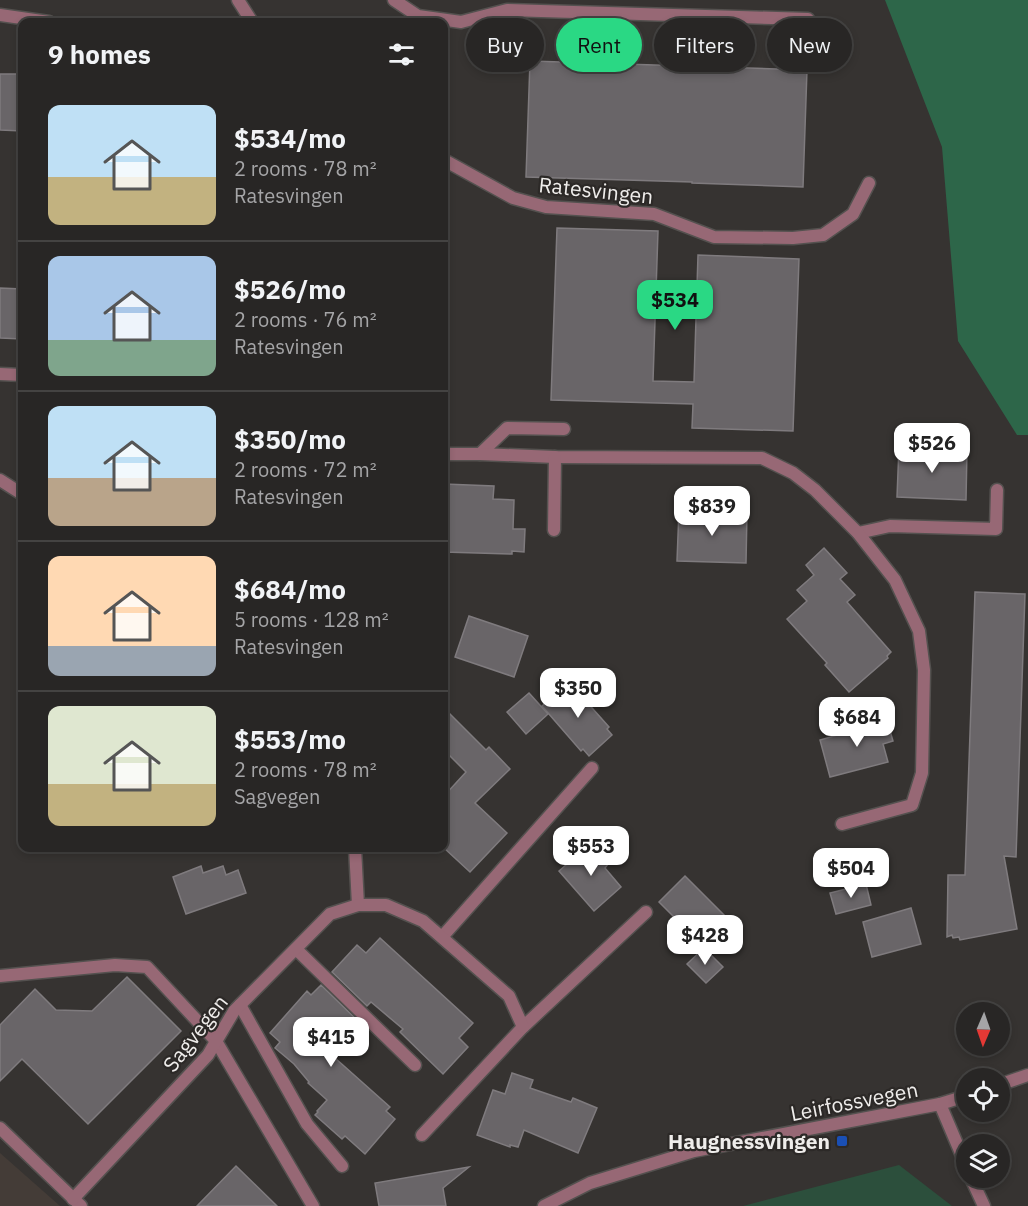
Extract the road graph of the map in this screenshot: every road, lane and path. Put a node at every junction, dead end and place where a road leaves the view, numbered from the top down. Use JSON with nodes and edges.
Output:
{"nodes":[{"id":1,"x":238,"y":0,"type":"edge"},
{"id":2,"x":394,"y":0,"type":"edge"},
{"id":3,"x":0,"y":15,"type":"edge"},
{"id":4,"x":21,"y":18,"type":"edge"},
{"id":5,"x":249,"y":18,"type":"edge"},
{"id":6,"x":432,"y":18,"type":"edge"},
{"id":7,"x":775,"y":18,"type":"edge"},
{"id":8,"x":448,"y":20,"type":"edge"},
{"id":9,"x":448,"y":162,"type":"edge"},
{"id":10,"x":869,"y":183,"type":"dead end"},
{"id":11,"x":0,"y":374,"type":"edge"},
{"id":12,"x":18,"y":375,"type":"edge"},
{"id":13,"x":564,"y":429,"type":"dead end"},
{"id":14,"x":448,"y":454,"type":"edge"},
{"id":15,"x":480,"y":454,"type":"junction"},
{"id":16,"x":555,"y":457,"type":"junction"},
{"id":17,"x":0,"y":480,"type":"edge"},
{"id":18,"x":997,"y":490,"type":"dead end"},
{"id":19,"x":18,"y":491,"type":"edge"},
{"id":20,"x":554,"y":530,"type":"dead end"},
{"id":21,"x":858,"y":532,"type":"junction"},
{"id":22,"x":592,"y":768,"type":"dead end"},
{"id":23,"x":842,"y":824,"type":"dead end"},
{"id":24,"x":355,"y":852,"type":"edge"},
{"id":25,"x":358,"y":905,"type":"junction"},
{"id":26,"x":646,"y":912,"type":"dead end"},
{"id":27,"x":442,"y":937,"type":"junction"},
{"id":28,"x":296,"y":949,"type":"junction"},
{"id":29,"x":0,"y":976,"type":"edge"},
{"id":30,"x":240,"y":1005,"type":"junction"},
{"id":31,"x":523,"y":1027,"type":"junction"},
{"id":32,"x":216,"y":1041,"type":"junction"},
{"id":33,"x":415,"y":1065,"type":"dead end"},
{"id":34,"x":1028,"y":1075,"type":"edge"},
{"id":35,"x":1010,"y":1081,"type":"edge"},
{"id":36,"x":956,"y":1099,"type":"edge"},
{"id":37,"x":940,"y":1104,"type":"junction"},
{"id":38,"x":0,"y":1128,"type":"edge"},
{"id":39,"x":422,"y":1135,"type":"dead end"},
{"id":40,"x":956,"y":1142,"type":"edge"},
{"id":41,"x":342,"y":1167,"type":"dead end"},
{"id":42,"x":976,"y":1188,"type":"edge"},
{"id":43,"x":73,"y":1204,"type":"edge"},
{"id":44,"x":314,"y":1206,"type":"edge"},
{"id":45,"x":544,"y":1206,"type":"edge"},
{"id":46,"x":984,"y":1206,"type":"edge"}],
"edges":[{"from":1,"to":5,"type":"street"},
{"from":2,"to":6,"type":"street"},
{"from":3,"to":4,"type":"street"},
{"from":7,"to":8,"type":"street"},
{"from":9,"to":10,"type":"street","name":"Ratesvingen"},
{"from":11,"to":12,"type":"street"},
{"from":13,"to":15,"type":"street"},
{"from":14,"to":15,"type":"street"},
{"from":15,"to":16,"type":"street"},
{"from":16,"to":20,"type":"street"},
{"from":16,"to":21,"type":"street"},
{"from":17,"to":19,"type":"street"},
{"from":18,"to":21,"type":"street"},
{"from":21,"to":23,"type":"street"},
{"from":22,"to":27,"type":"street"},
{"from":24,"to":25,"type":"street"},
{"from":25,"to":27,"type":"street","name":"Sagvegen"},
{"from":25,"to":28,"type":"street","name":"Sagvegen"},
{"from":26,"to":31,"type":"street"},
{"from":27,"to":31,"type":"street","name":"Sagvegen"},
{"from":28,"to":30,"type":"street","name":"Sagvegen"},
{"from":28,"to":33,"type":"street"},
{"from":29,"to":32,"type":"street"},
{"from":30,"to":32,"type":"street","name":"Sagvegen"},
{"from":30,"to":41,"type":"street"},
{"from":31,"to":39,"type":"street"},
{"from":32,"to":43,"type":"street","name":"Sagvegen"},
{"from":32,"to":44,"type":"street"},
{"from":34,"to":35,"type":"street"},
{"from":36,"to":37,"type":"street","name":"Leirfossvegen"},
{"from":37,"to":40,"type":"street"},
{"from":37,"to":45,"type":"street","name":"Leirfossvegen"},
{"from":38,"to":43,"type":"street"},
{"from":42,"to":46,"type":"street"}]}
